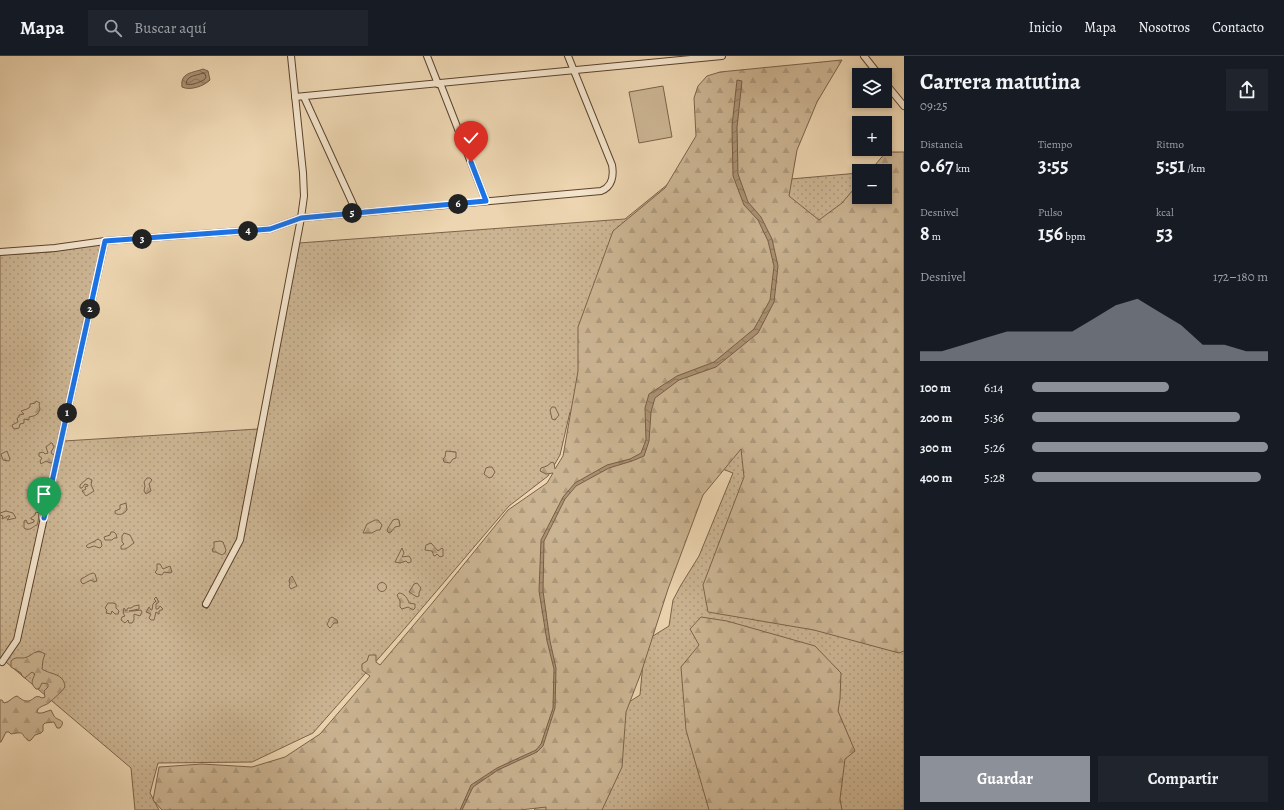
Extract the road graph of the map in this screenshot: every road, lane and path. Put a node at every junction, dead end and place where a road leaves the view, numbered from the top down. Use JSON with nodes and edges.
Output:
{"nodes":[{"id":1,"x":291,"y":56,"type":"edge"},
{"id":2,"x":427,"y":56,"type":"edge"},
{"id":3,"x":568,"y":56,"type":"edge"},
{"id":4,"x":722,"y":56,"type":"edge"},
{"id":5,"x":864,"y":56,"type":"edge"},
{"id":6,"x":705,"y":57,"type":"edge"},
{"id":7,"x":873,"y":68,"type":"edge"},
{"id":8,"x":574,"y":70,"type":"junction"},
{"id":9,"x":439,"y":83,"type":"junction"},
{"id":10,"x":892,"y":91,"type":"edge"},
{"id":11,"x":295,"y":97,"type":"junction"},
{"id":12,"x":304,"y":97,"type":"junction"},
{"id":13,"x":904,"y":106,"type":"edge"},
{"id":14,"x":486,"y":201,"type":"junction"},
{"id":15,"x":356,"y":213,"type":"junction"},
{"id":16,"x":301,"y":218,"type":"junction"},
{"id":17,"x":105,"y":241,"type":"junction"},
{"id":18,"x":0,"y":252,"type":"edge"},
{"id":19,"x":206,"y":604,"type":"dead end"},
{"id":20,"x":2,"y":662,"type":"dead end"}],
"edges":[{"from":1,"to":11,"type":"street"},
{"from":2,"to":9,"type":"street"},
{"from":3,"to":8,"type":"street"},
{"from":4,"to":6,"type":"street"},
{"from":5,"to":7,"type":"street"},
{"from":6,"to":8,"type":"street"},
{"from":8,"to":9,"type":"street"},
{"from":8,"to":14,"type":"street"},
{"from":9,"to":12,"type":"street"},
{"from":9,"to":14,"type":"street"},
{"from":10,"to":13,"type":"street"},
{"from":11,"to":12,"type":"street"},
{"from":11,"to":16,"type":"street"},
{"from":12,"to":15,"type":"street"},
{"from":14,"to":15,"type":"street"},
{"from":15,"to":16,"type":"street"},
{"from":16,"to":17,"type":"street"},
{"from":16,"to":19,"type":"street"},
{"from":17,"to":18,"type":"street"},
{"from":17,"to":20,"type":"street"}]}
